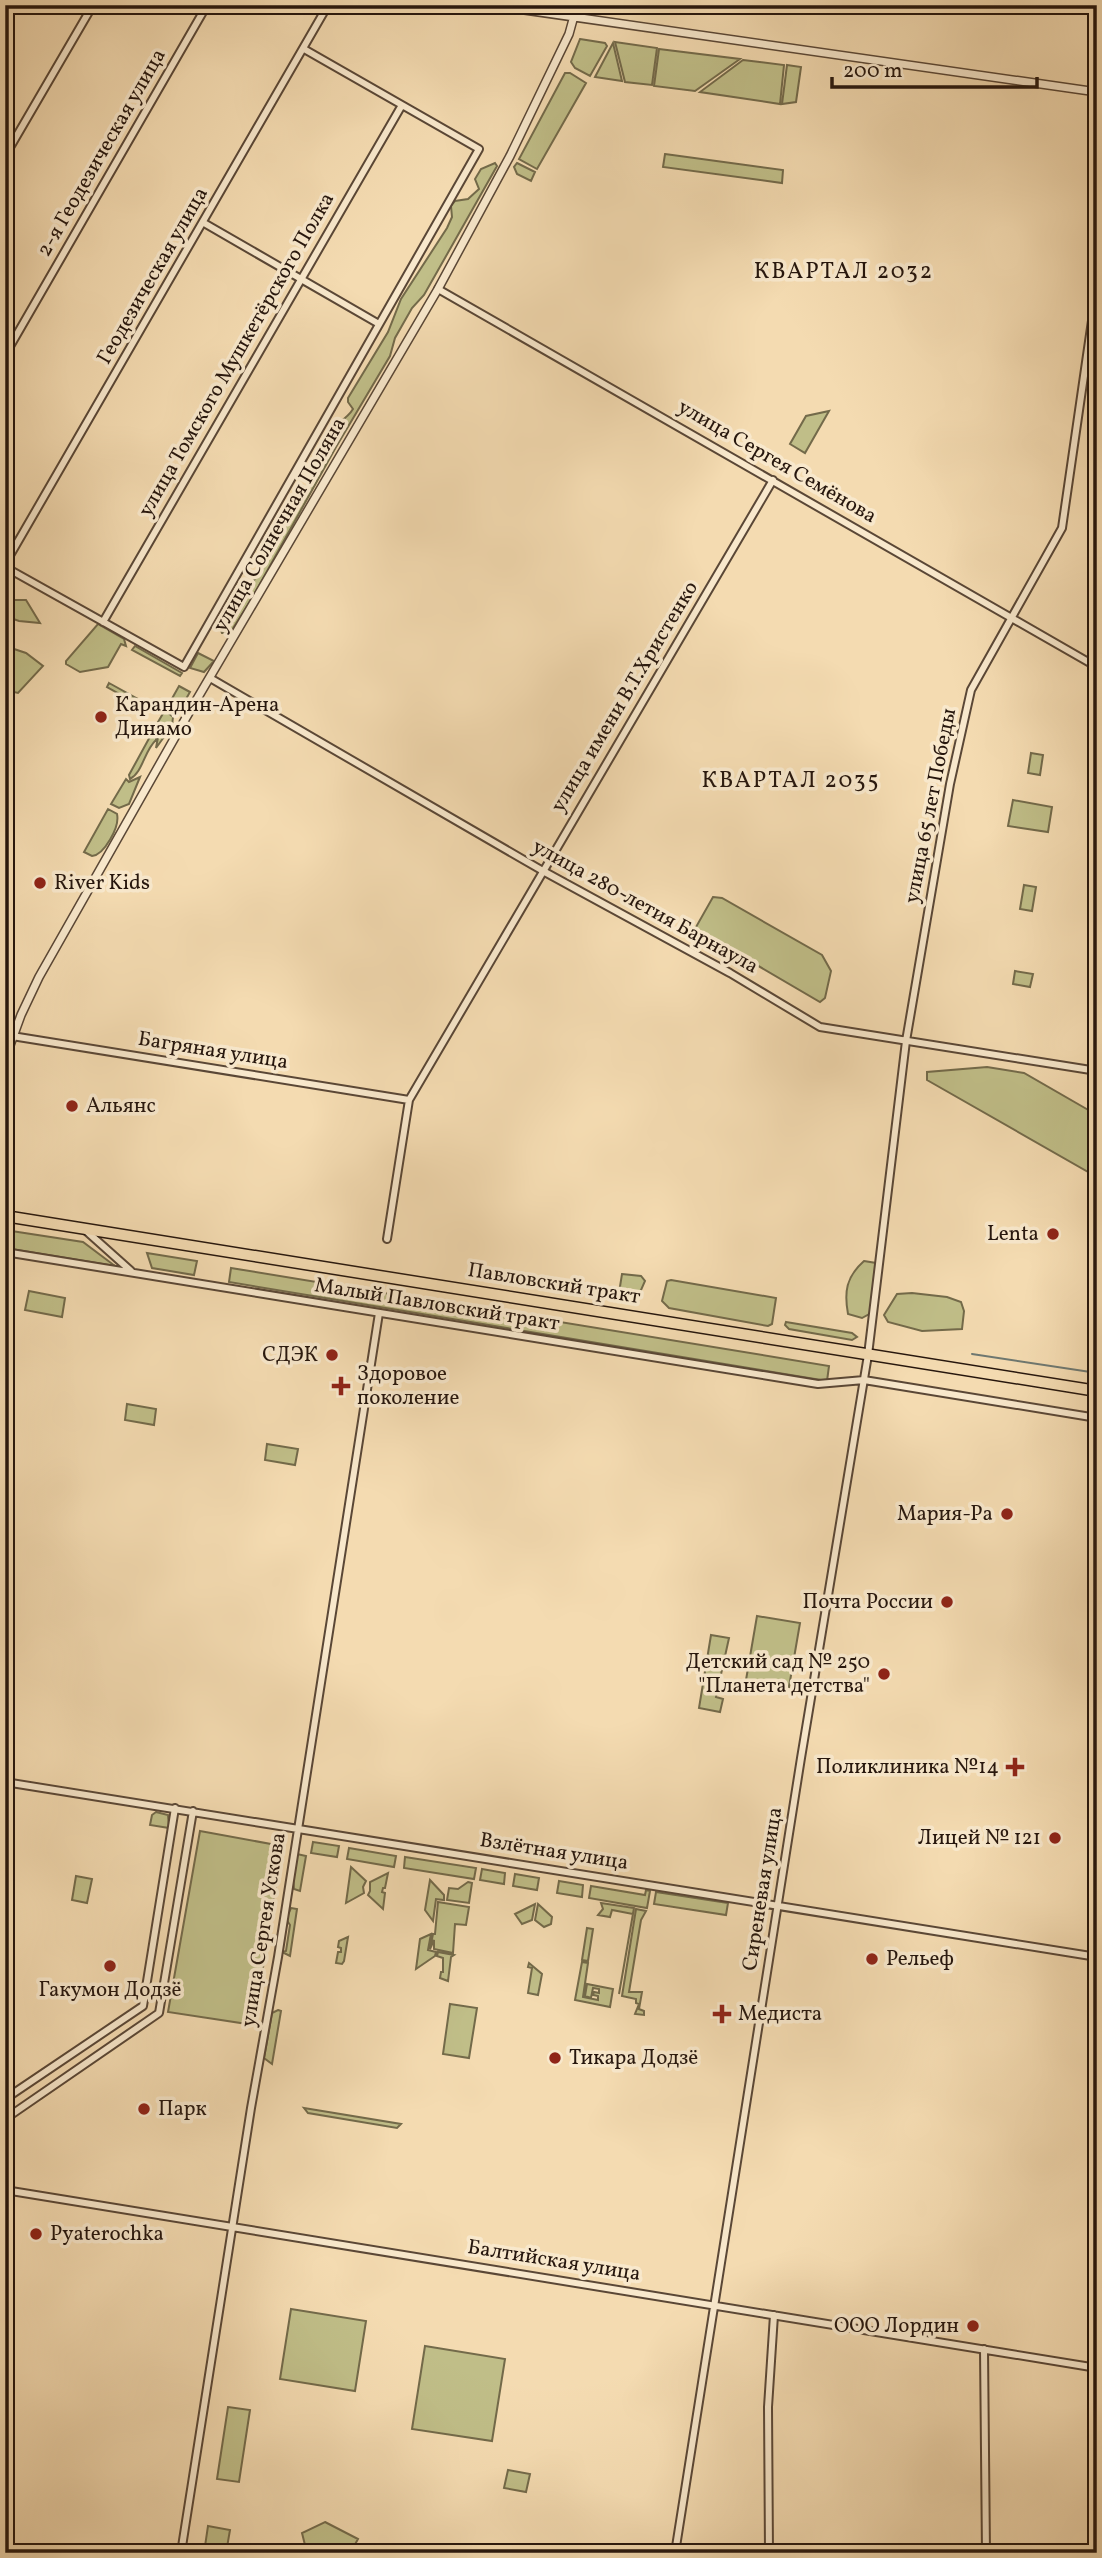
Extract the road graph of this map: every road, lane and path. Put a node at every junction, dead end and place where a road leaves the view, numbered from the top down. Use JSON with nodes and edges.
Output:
{"nodes":[{"id":1,"x":93,"y":5,"type":"edge"},
{"id":2,"x":207,"y":5,"type":"edge"},
{"id":3,"x":328,"y":5,"type":"edge"},
{"id":4,"x":490,"y":5,"type":"edge"},
{"id":5,"x":577,"y":5,"type":"edge"},
{"id":6,"x":576,"y":17,"type":"junction"},
{"id":7,"x":304,"y":49,"type":"junction"},
{"id":8,"x":1097,"y":92,"type":"edge"},
{"id":9,"x":402,"y":105,"type":"junction"},
{"id":10,"x":5,"y":156,"type":"edge"},
{"id":11,"x":204,"y":223,"type":"junction"},
{"id":12,"x":300,"y":278,"type":"junction"},
{"id":13,"x":1097,"y":286,"type":"edge"},
{"id":14,"x":438,"y":289,"type":"junction"},
{"id":15,"x":379,"y":324,"type":"junction"},
{"id":16,"x":5,"y":355,"type":"edge"},
{"id":17,"x":773,"y":480,"type":"junction"},
{"id":18,"x":5,"y":565,"type":"edge"},
{"id":19,"x":1010,"y":618,"type":"junction"},
{"id":20,"x":103,"y":622,"type":"junction"},
{"id":21,"x":1097,"y":667,"type":"edge"},
{"id":22,"x":210,"y":678,"type":"junction"},
{"id":23,"x":543,"y":871,"type":"junction"},
{"id":24,"x":12,"y":1037,"type":"junction"},
{"id":25,"x":906,"y":1041,"type":"junction"},
{"id":26,"x":5,"y":1059,"type":"edge"},
{"id":27,"x":1097,"y":1071,"type":"edge"},
{"id":28,"x":408,"y":1100,"type":"junction"},
{"id":29,"x":5,"y":1216,"type":"edge"},
{"id":30,"x":84,"y":1229,"type":"junction"},
{"id":31,"x":387,"y":1239,"type":"dead end"},
{"id":32,"x":5,"y":1252,"type":"edge"},
{"id":33,"x":133,"y":1272,"type":"junction"},
{"id":34,"x":379,"y":1313,"type":"junction"},
{"id":35,"x":868,"y":1355,"type":"junction"},
{"id":36,"x":864,"y":1380,"type":"junction"},
{"id":37,"x":1097,"y":1391,"type":"edge"},
{"id":38,"x":1097,"y":1418,"type":"edge"},
{"id":39,"x":5,"y":1782,"type":"edge"},
{"id":40,"x":175,"y":1808,"type":"junction"},
{"id":41,"x":193,"y":1811,"type":"junction"},
{"id":42,"x":298,"y":1829,"type":"junction"},
{"id":43,"x":160,"y":1899,"type":"junction"},
{"id":44,"x":178,"y":1902,"type":"junction"},
{"id":45,"x":778,"y":1906,"type":"junction"},
{"id":46,"x":1097,"y":1957,"type":"edge"},
{"id":47,"x":5,"y":2099,"type":"edge"},
{"id":48,"x":5,"y":2119,"type":"edge"},
{"id":49,"x":5,"y":2189,"type":"edge"},
{"id":50,"x":233,"y":2227,"type":"junction"},
{"id":51,"x":715,"y":2305,"type":"junction"},
{"id":52,"x":774,"y":2315,"type":"junction"},
{"id":53,"x":984,"y":2349,"type":"junction"},
{"id":54,"x":1097,"y":2368,"type":"edge"},
{"id":55,"x":181,"y":2553,"type":"edge"},
{"id":56,"x":676,"y":2553,"type":"edge"},
{"id":57,"x":769,"y":2553,"type":"edge"},
{"id":58,"x":986,"y":2553,"type":"edge"}],
"edges":[{"from":1,"to":10,"type":"street"},
{"from":2,"to":16,"type":"street","name":"2-я Геодезическая улица"},
{"from":3,"to":7,"type":"street","name":"Геодезическая улица"},
{"from":4,"to":6,"type":"street"},
{"from":5,"to":6,"type":"street","name":"улица Солнечная Поляна"},
{"from":6,"to":8,"type":"street"},
{"from":6,"to":14,"type":"street","name":"улица Солнечная Поляна"},
{"from":7,"to":9,"type":"street"},
{"from":7,"to":11,"type":"street","name":"Геодезическая улица"},
{"from":9,"to":12,"type":"street","name":"улица Томского Мушкетёрского Полка"},
{"from":9,"to":15,"type":"street"},
{"from":11,"to":12,"type":"street"},
{"from":11,"to":18,"type":"street","name":"Геодезическая улица"},
{"from":12,"to":15,"type":"street"},
{"from":12,"to":20,"type":"street","name":"улица Томского Мушкетёрского Полка"},
{"from":13,"to":19,"type":"street","name":"улица 65 лет Победы"},
{"from":14,"to":17,"type":"street","name":"улица Сергея Семёнова"},
{"from":14,"to":22,"type":"street","name":"улица Солнечная Поляна"},
{"from":15,"to":20,"type":"street"},
{"from":17,"to":19,"type":"street","name":"улица Сергея Семёнова"},
{"from":17,"to":23,"type":"street","name":"улица имени В.Т.Христенко"},
{"from":18,"to":20,"type":"street"},
{"from":19,"to":21,"type":"street","name":"улица Сергея Семёнова"},
{"from":19,"to":25,"type":"street","name":"улица 65 лет Победы"},
{"from":22,"to":23,"type":"street","name":"улица 280-летия Барнаула"},
{"from":22,"to":24,"type":"street","name":"улица Солнечная Поляна"},
{"from":23,"to":25,"type":"street","name":"улица 280-летия Барнаула"},
{"from":23,"to":28,"type":"street","name":"улица имени В.Т.Христенко"},
{"from":24,"to":26,"type":"street","name":"улица Солнечная Поляна"},
{"from":24,"to":28,"type":"street","name":"Багряная улица"},
{"from":25,"to":27,"type":"street","name":"улица 280-летия Барнаула"},
{"from":25,"to":35,"type":"street","name":"улица 65 лет Победы"},
{"from":28,"to":31,"type":"street","name":"улица имени В.Т.Христенко"},
{"from":29,"to":30,"type":"main road","name":"Павловский тракт"},
{"from":30,"to":33,"type":"street"},
{"from":30,"to":35,"type":"main road","name":"Павловский тракт"},
{"from":32,"to":33,"type":"street","name":"Малый Павловский тракт"},
{"from":33,"to":34,"type":"street","name":"Малый Павловский тракт"},
{"from":34,"to":36,"type":"street","name":"Малый Павловский тракт"},
{"from":34,"to":42,"type":"street","name":"улица Сергея Ускова"},
{"from":35,"to":36,"type":"street","name":"Сиреневая улица"},
{"from":35,"to":37,"type":"main road","name":"Павловский тракт"},
{"from":36,"to":38,"type":"street","name":"Малый Павловский тракт"},
{"from":36,"to":45,"type":"street","name":"Сиреневая улица"},
{"from":39,"to":40,"type":"street","name":"Взлётная улица"},
{"from":40,"to":41,"type":"street","name":"Взлётная улица"},
{"from":40,"to":43,"type":"street"},
{"from":41,"to":42,"type":"street","name":"Взлётная улица"},
{"from":41,"to":44,"type":"street"},
{"from":42,"to":45,"type":"street","name":"Взлётная улица"},
{"from":42,"to":50,"type":"street","name":"улица Сергея Ускова"},
{"from":43,"to":44,"type":"street"},
{"from":43,"to":47,"type":"street"},
{"from":44,"to":48,"type":"street"},
{"from":45,"to":46,"type":"street","name":"Взлётная улица"},
{"from":45,"to":51,"type":"street","name":"Сиреневая улица"},
{"from":49,"to":50,"type":"street","name":"Балтийская улица"},
{"from":50,"to":51,"type":"street","name":"Балтийская улица"},
{"from":50,"to":55,"type":"street","name":"улица Сергея Ускова"},
{"from":51,"to":52,"type":"street","name":"Балтийская улица"},
{"from":51,"to":56,"type":"street","name":"Сиреневая улица"},
{"from":52,"to":53,"type":"street","name":"Балтийская улица"},
{"from":52,"to":57,"type":"street"},
{"from":53,"to":54,"type":"street","name":"Балтийская улица"},
{"from":53,"to":58,"type":"street"}]}
